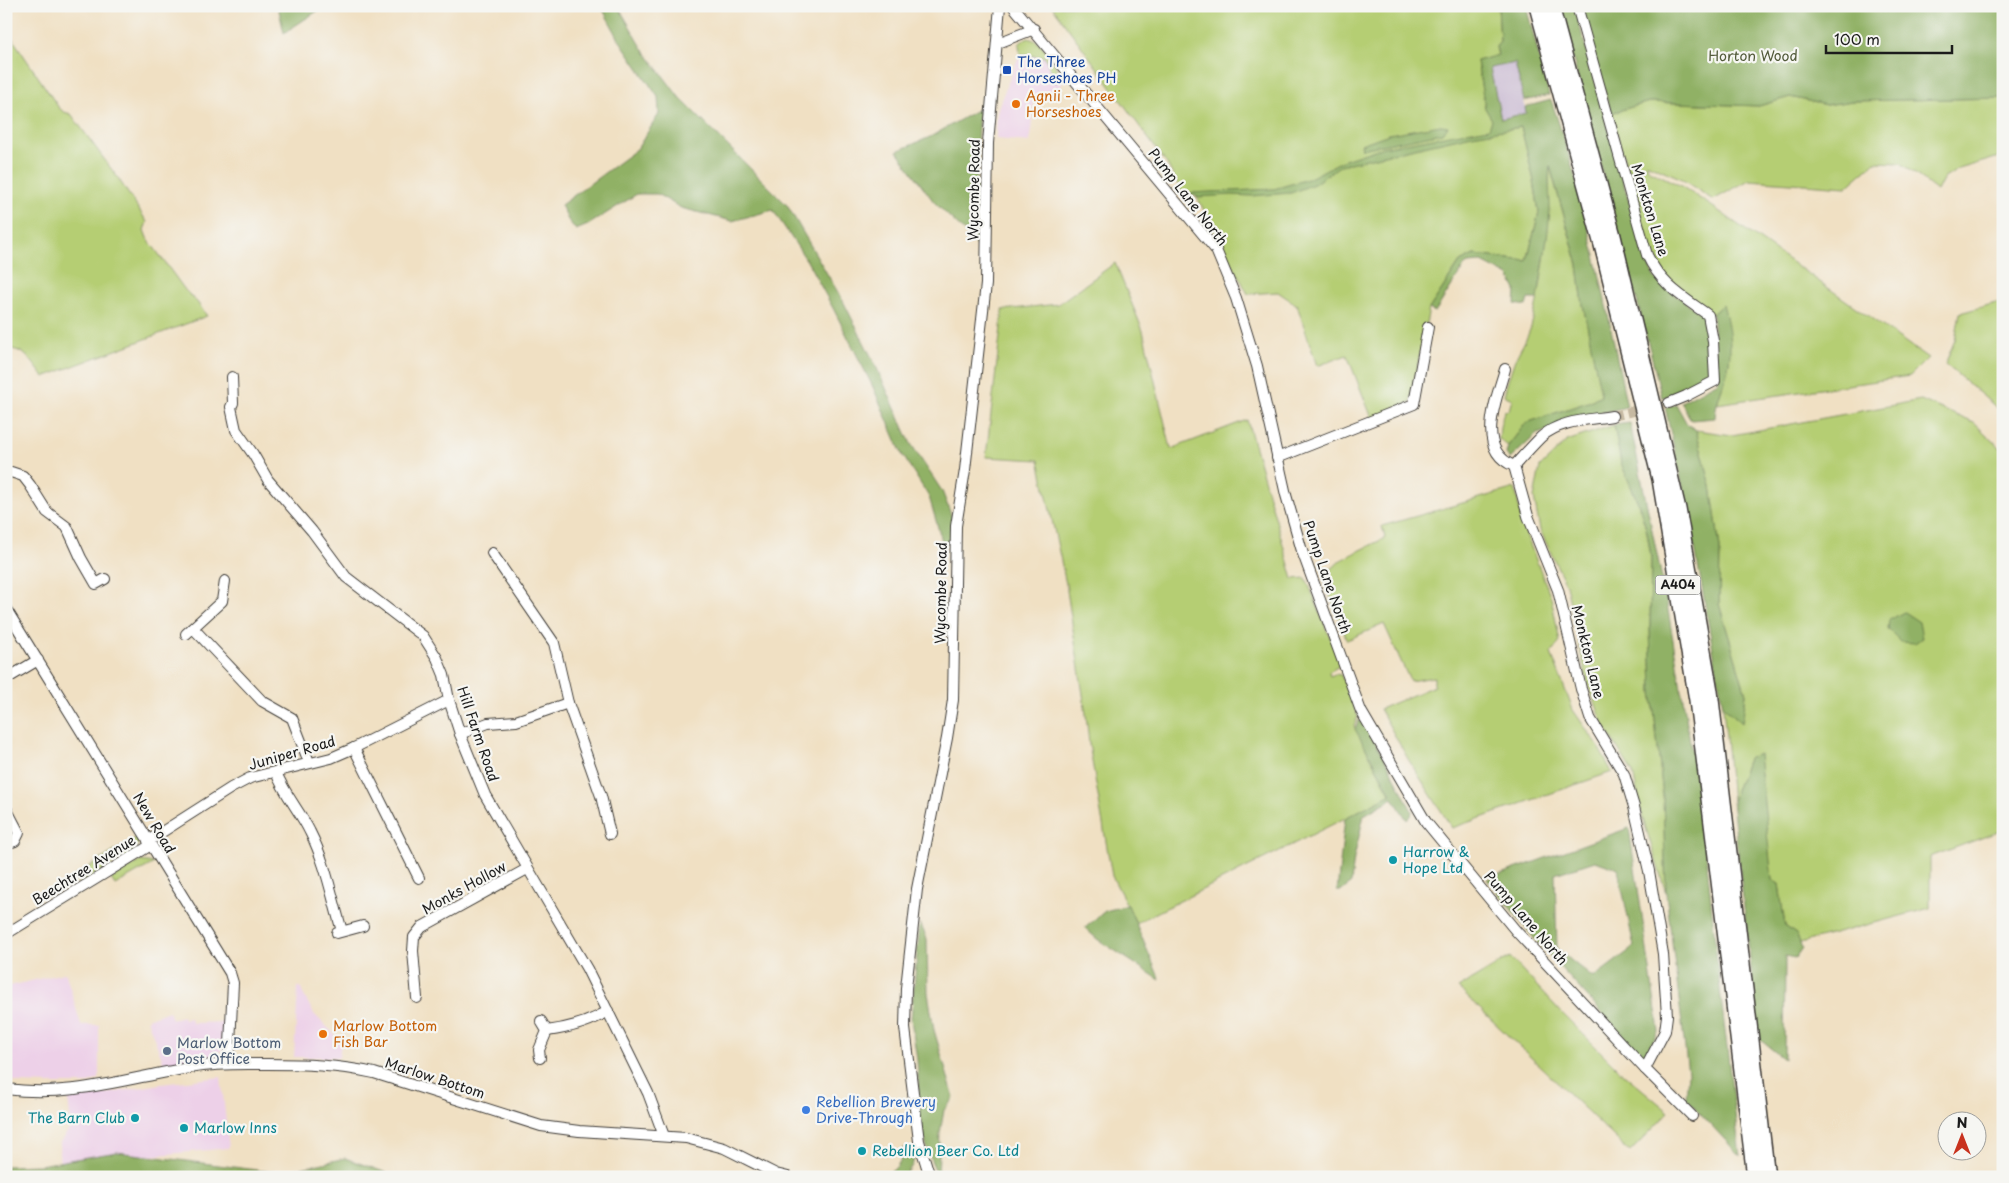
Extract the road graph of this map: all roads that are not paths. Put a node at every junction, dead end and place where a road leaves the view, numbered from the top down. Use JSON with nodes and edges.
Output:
{"nodes":[{"id":1,"x":1000,"y":6,"type":"edge"},
{"id":2,"x":1013,"y":6,"type":"edge"},
{"id":3,"x":1537,"y":6,"type":"edge"},
{"id":4,"x":1551,"y":6,"type":"edge"},
{"id":5,"x":1577,"y":6,"type":"edge"},
{"id":6,"x":1034,"y":29,"type":"junction"},
{"id":7,"x":998,"y":43,"type":"junction"},
{"id":8,"x":1428,"y":327,"type":"dead end"},
{"id":9,"x":1505,"y":369,"type":"dead end"},
{"id":10,"x":232,"y":377,"type":"dead end"},
{"id":11,"x":1669,"y":403,"type":"tunnel mouth"},
{"id":12,"x":1612,"y":416,"type":"tunnel mouth"},
{"id":13,"x":1278,"y":458,"type":"junction"},
{"id":14,"x":1514,"y":466,"type":"junction"},
{"id":15,"x":6,"y":474,"type":"edge"},
{"id":16,"x":494,"y":559,"type":"dead end"},
{"id":17,"x":105,"y":579,"type":"dead end"},
{"id":18,"x":225,"y":581,"type":"dead end"},
{"id":19,"x":6,"y":609,"type":"edge"},
{"id":20,"x":38,"y":660,"type":"junction"},
{"id":21,"x":6,"y":679,"type":"edge"},
{"id":22,"x":449,"y":700,"type":"junction"},
{"id":23,"x":568,"y":703,"type":"junction"},
{"id":24,"x":460,"y":734,"type":"junction"},
{"id":25,"x":354,"y":748,"type":"junction"},
{"id":26,"x":310,"y":762,"type":"junction"},
{"id":27,"x":276,"y":772,"type":"junction"},
{"id":28,"x":6,"y":808,"type":"edge"},
{"id":29,"x":605,"y":829,"type":"dead end"},
{"id":30,"x":150,"y":843,"type":"junction"},
{"id":31,"x":6,"y":844,"type":"edge"},
{"id":32,"x":527,"y":869,"type":"junction"},
{"id":33,"x":420,"y":878,"type":"dead end"},
{"id":34,"x":362,"y":926,"type":"dead end"},
{"id":35,"x":6,"y":934,"type":"edge"},
{"id":36,"x":418,"y":998,"type":"dead end"},
{"id":37,"x":608,"y":1010,"type":"junction"},
{"id":38,"x":540,"y":1021,"type":"dead end"},
{"id":39,"x":547,"y":1031,"type":"junction"},
{"id":40,"x":540,"y":1058,"type":"dead end"},
{"id":41,"x":229,"y":1064,"type":"junction"},
{"id":42,"x":1645,"y":1069,"type":"junction"},
{"id":43,"x":6,"y":1089,"type":"edge"},
{"id":44,"x":1692,"y":1116,"type":"dead end"},
{"id":45,"x":664,"y":1136,"type":"junction"},
{"id":46,"x":788,"y":1177,"type":"edge"},
{"id":47,"x":930,"y":1177,"type":"edge"},
{"id":48,"x":1755,"y":1177,"type":"edge"},
{"id":49,"x":1767,"y":1177,"type":"edge"}],
"edges":[{"from":1,"to":7,"type":"street","name":"Wycombe Road"},
{"from":2,"to":6,"type":"street","name":"Pump Lane North"},
{"from":3,"to":48,"type":"highway","number":"A404"},
{"from":4,"to":49,"type":"highway","number":"A404"},
{"from":5,"to":11,"type":"street","name":"Monkton Lane"},
{"from":6,"to":7,"type":"street"},
{"from":6,"to":13,"type":"street","name":"Pump Lane North"},
{"from":7,"to":47,"type":"street","name":"Wycombe Road"},
{"from":8,"to":13,"type":"street"},
{"from":9,"to":14,"type":"street"},
{"from":10,"to":22,"type":"street","name":"Hill Farm Road"},
{"from":12,"to":14,"type":"street"},
{"from":13,"to":42,"type":"street","name":"Pump Lane North"},
{"from":14,"to":42,"type":"street","name":"Monkton Lane"},
{"from":15,"to":17,"type":"street"},
{"from":16,"to":23,"type":"street"},
{"from":18,"to":26,"type":"street"},
{"from":19,"to":20,"type":"street","name":"New Road"},
{"from":20,"to":21,"type":"street"},
{"from":20,"to":30,"type":"street","name":"New Road"},
{"from":22,"to":24,"type":"street","name":"Hill Farm Road"},
{"from":22,"to":25,"type":"street","name":"Juniper Road"},
{"from":23,"to":24,"type":"street"},
{"from":23,"to":29,"type":"street"},
{"from":24,"to":32,"type":"street","name":"Hill Farm Road"},
{"from":25,"to":26,"type":"street","name":"Juniper Road"},
{"from":25,"to":33,"type":"street"},
{"from":26,"to":27,"type":"street","name":"Juniper Road"},
{"from":27,"to":30,"type":"street","name":"Juniper Road"},
{"from":27,"to":34,"type":"street"},
{"from":28,"to":31,"type":"street"},
{"from":30,"to":35,"type":"street","name":"Beechtree Avenue"},
{"from":30,"to":41,"type":"street","name":"New Road"},
{"from":32,"to":36,"type":"street","name":"Monks Hollow"},
{"from":32,"to":37,"type":"street","name":"Hill Farm Road"},
{"from":37,"to":39,"type":"street"},
{"from":37,"to":45,"type":"street","name":"Hill Farm Road"},
{"from":38,"to":39,"type":"street"},
{"from":39,"to":40,"type":"street"},
{"from":41,"to":43,"type":"street","name":"Marlow Bottom"},
{"from":41,"to":45,"type":"street","name":"Marlow Bottom"},
{"from":42,"to":44,"type":"street","name":"Pump Lane North"},
{"from":45,"to":46,"type":"street","name":"Marlow Bottom"}]}
